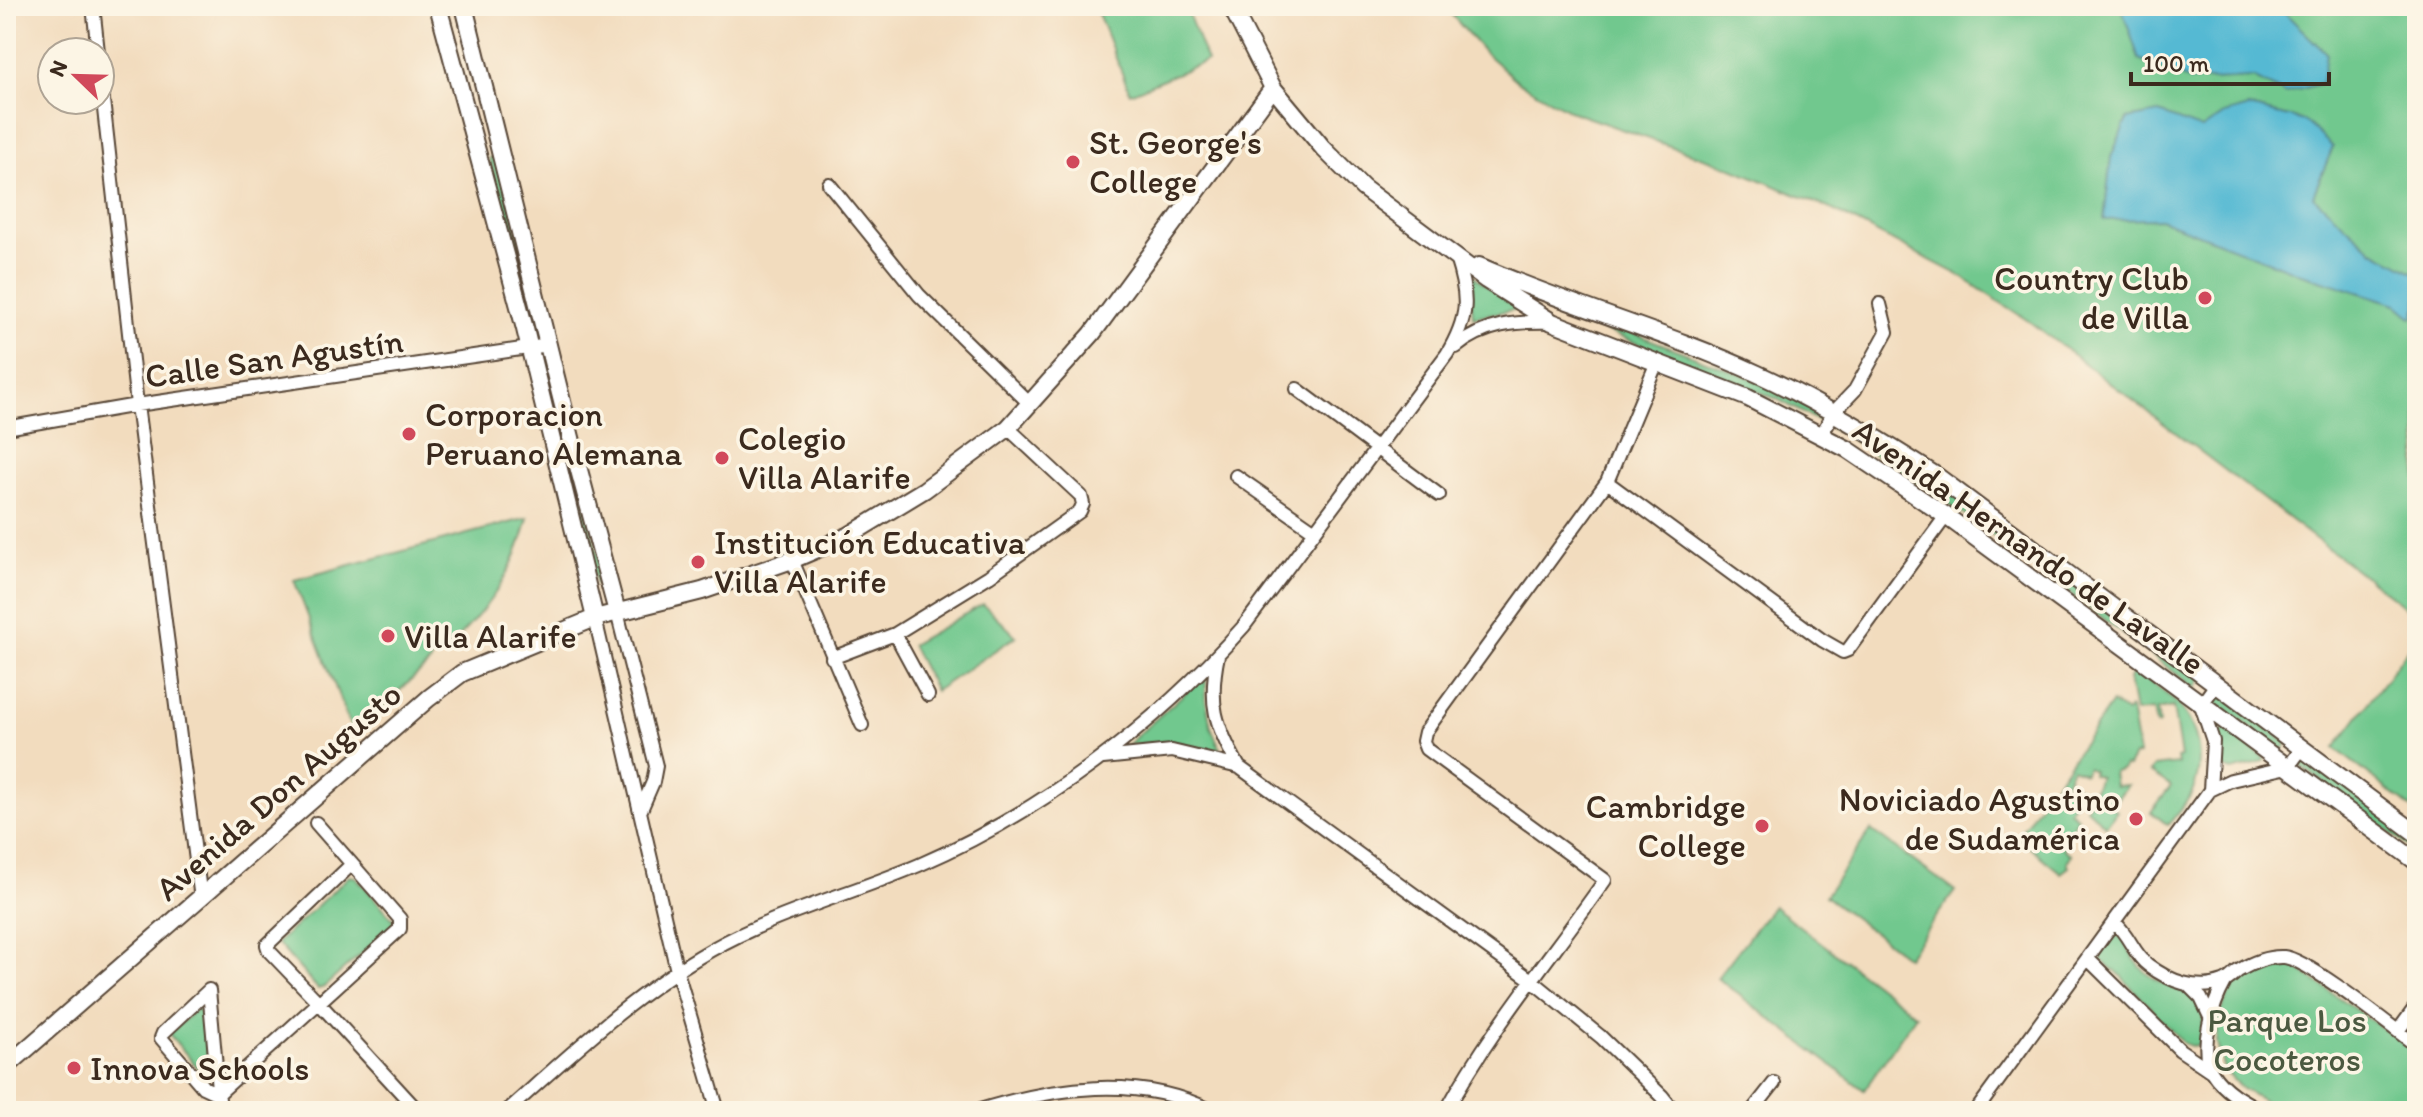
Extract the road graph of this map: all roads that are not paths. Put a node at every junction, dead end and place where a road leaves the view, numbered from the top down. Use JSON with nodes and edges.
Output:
{"nodes":[{"id":1,"x":93,"y":6,"type":"edge"},
{"id":2,"x":438,"y":6,"type":"edge"},
{"id":3,"x":464,"y":6,"type":"edge"},
{"id":4,"x":1231,"y":6,"type":"edge"},
{"id":5,"x":96,"y":36,"type":"edge"},
{"id":6,"x":479,"y":68,"type":"junction"},
{"id":7,"x":457,"y":75,"type":"junction"},
{"id":8,"x":1273,"y":88,"type":"junction"},
{"id":9,"x":105,"y":116,"type":"edge"},
{"id":10,"x":496,"y":135,"type":"junction"},
{"id":11,"x":474,"y":142,"type":"junction"},
{"id":12,"x":829,"y":184,"type":"dead end"},
{"id":13,"x":1455,"y":256,"type":"junction"},
{"id":14,"x":1880,"y":304,"type":"dead end"},
{"id":15,"x":1552,"y":322,"type":"junction"},
{"id":16,"x":549,"y":345,"type":"junction"},
{"id":17,"x":530,"y":349,"type":"junction"},
{"id":18,"x":1447,"y":354,"type":"junction"},
{"id":19,"x":1657,"y":362,"type":"junction"},
{"id":20,"x":1297,"y":389,"type":"dead end"},
{"id":21,"x":1030,"y":404,"type":"junction"},
{"id":22,"x":137,"y":405,"type":"junction"},
{"id":23,"x":1833,"y":413,"type":"junction"},
{"id":24,"x":6,"y":428,"type":"edge"},
{"id":25,"x":1008,"y":428,"type":"junction"},
{"id":26,"x":1821,"y":436,"type":"junction"},
{"id":27,"x":1376,"y":449,"type":"junction"},
{"id":28,"x":576,"y":454,"type":"junction"},
{"id":29,"x":556,"y":460,"type":"junction"},
{"id":30,"x":1236,"y":476,"type":"dead end"},
{"id":31,"x":1607,"y":482,"type":"junction"},
{"id":32,"x":1439,"y":495,"type":"dead end"},
{"id":33,"x":1946,"y":516,"type":"junction"},
{"id":34,"x":1315,"y":531,"type":"junction"},
{"id":35,"x":792,"y":560,"type":"junction"},
{"id":36,"x":617,"y":612,"type":"junction"},
{"id":37,"x":595,"y":618,"type":"junction"},
{"id":38,"x":895,"y":634,"type":"junction"},
{"id":39,"x":1218,"y":655,"type":"junction"},
{"id":40,"x":832,"y":658,"type":"junction"},
{"id":41,"x":2217,"y":683,"type":"junction"},
{"id":42,"x":928,"y":695,"type":"dead end"},
{"id":43,"x":2201,"y":705,"type":"junction"},
{"id":44,"x":862,"y":725,"type":"dead end"},
{"id":45,"x":2303,"y":747,"type":"junction"},
{"id":46,"x":1103,"y":758,"type":"junction"},
{"id":47,"x":1239,"y":767,"type":"junction"},
{"id":48,"x":2288,"y":767,"type":"junction"},
{"id":49,"x":2210,"y":790,"type":"junction"},
{"id":50,"x":640,"y":812,"type":"junction"},
{"id":51,"x":316,"y":823,"type":"dead end"},
{"id":52,"x":2417,"y":834,"type":"edge"},
{"id":53,"x":2417,"y":862,"type":"edge"},
{"id":54,"x":352,"y":864,"type":"junction"},
{"id":55,"x":201,"y":899,"type":"junction"},
{"id":56,"x":2114,"y":922,"type":"junction"},
{"id":57,"x":2088,"y":959,"type":"junction"},
{"id":58,"x":677,"y":971,"type":"junction"},
{"id":59,"x":1530,"y":979,"type":"junction"},
{"id":60,"x":2225,"y":982,"type":"junction"},
{"id":61,"x":2188,"y":985,"type":"junction"},
{"id":62,"x":320,"y":1004,"type":"junction"},
{"id":63,"x":2417,"y":1005,"type":"edge"},
{"id":64,"x":2210,"y":1017,"type":"junction"},
{"id":65,"x":2398,"y":1031,"type":"junction"},
{"id":66,"x":2417,"y":1046,"type":"edge"},
{"id":67,"x":6,"y":1067,"type":"edge"},
{"id":68,"x":2211,"y":1071,"type":"junction"},
{"id":69,"x":1774,"y":1083,"type":"dead end"},
{"id":70,"x":218,"y":1094,"type":"junction"},
{"id":71,"x":220,"y":1111,"type":"edge"},
{"id":72,"x":418,"y":1111,"type":"edge"},
{"id":73,"x":507,"y":1111,"type":"edge"},
{"id":74,"x":718,"y":1111,"type":"edge"},
{"id":75,"x":977,"y":1111,"type":"edge"},
{"id":76,"x":1212,"y":1111,"type":"edge"},
{"id":77,"x":1446,"y":1111,"type":"edge"},
{"id":78,"x":1674,"y":1111,"type":"edge"},
{"id":79,"x":1752,"y":1111,"type":"edge"},
{"id":80,"x":1976,"y":1111,"type":"edge"},
{"id":81,"x":2262,"y":1111,"type":"edge"}],
"edges":[{"from":1,"to":5,"type":"street"},
{"from":2,"to":7,"type":"street"},
{"from":3,"to":6,"type":"street"},
{"from":4,"to":8,"type":"street","name":"Avenida Hernando de Lavalle"},
{"from":6,"to":7,"type":"street"},
{"from":6,"to":10,"type":"street"},
{"from":7,"to":11,"type":"street"},
{"from":8,"to":13,"type":"street","name":"Avenida Hernando de Lavalle"},
{"from":8,"to":21,"type":"street","name":"Avenida Don Augusto"},
{"from":9,"to":22,"type":"street"},
{"from":10,"to":11,"type":"street"},
{"from":10,"to":16,"type":"street"},
{"from":11,"to":17,"type":"street"},
{"from":12,"to":21,"type":"street"},
{"from":13,"to":15,"type":"street","name":"Avenida Hernando de Lavalle"},
{"from":13,"to":18,"type":"street"},
{"from":13,"to":23,"type":"street","name":"Avenida Hernando de Lavalle"},
{"from":14,"to":23,"type":"street"},
{"from":15,"to":18,"type":"street"},
{"from":15,"to":19,"type":"street","name":"Avenida Hernando de Lavalle"},
{"from":16,"to":17,"type":"street","name":"Calle San Agustín"},
{"from":16,"to":28,"type":"street"},
{"from":17,"to":22,"type":"street","name":"Calle San Agustín"},
{"from":17,"to":29,"type":"street"},
{"from":18,"to":27,"type":"street"},
{"from":19,"to":26,"type":"street","name":"Avenida Hernando de Lavalle"},
{"from":19,"to":31,"type":"street"},
{"from":20,"to":27,"type":"street"},
{"from":21,"to":25,"type":"street","name":"Avenida Don Augusto"},
{"from":22,"to":24,"type":"street","name":"Calle San Agustín"},
{"from":22,"to":55,"type":"street"},
{"from":23,"to":26,"type":"street"},
{"from":23,"to":41,"type":"street","name":"Avenida Hernando de Lavalle"},
{"from":25,"to":35,"type":"street","name":"Avenida Don Augusto"},
{"from":25,"to":38,"type":"street"},
{"from":26,"to":33,"type":"street","name":"Avenida Hernando de Lavalle"},
{"from":27,"to":32,"type":"street"},
{"from":27,"to":34,"type":"street"},
{"from":28,"to":29,"type":"street"},
{"from":28,"to":36,"type":"street"},
{"from":29,"to":37,"type":"street"},
{"from":30,"to":34,"type":"street"},
{"from":31,"to":33,"type":"street"},
{"from":31,"to":59,"type":"street"},
{"from":33,"to":43,"type":"street","name":"Avenida Hernando de Lavalle"},
{"from":34,"to":39,"type":"street"},
{"from":35,"to":36,"type":"street","name":"Avenida Don Augusto"},
{"from":35,"to":40,"type":"street"},
{"from":36,"to":37,"type":"street","name":"Avenida Don Augusto"},
{"from":36,"to":50,"type":"street"},
{"from":37,"to":50,"type":"street"},
{"from":37,"to":55,"type":"street","name":"Avenida Don Augusto"},
{"from":38,"to":40,"type":"street"},
{"from":38,"to":42,"type":"street"},
{"from":39,"to":46,"type":"street"},
{"from":39,"to":47,"type":"street"},
{"from":40,"to":44,"type":"street"},
{"from":41,"to":43,"type":"street"},
{"from":41,"to":45,"type":"street","name":"Avenida Hernando de Lavalle"},
{"from":43,"to":48,"type":"street","name":"Avenida Hernando de Lavalle"},
{"from":43,"to":49,"type":"street"},
{"from":45,"to":48,"type":"street"},
{"from":45,"to":52,"type":"street","name":"Avenida Hernando de Lavalle"},
{"from":46,"to":47,"type":"street"},
{"from":46,"to":58,"type":"street"},
{"from":47,"to":59,"type":"street"},
{"from":48,"to":49,"type":"street"},
{"from":48,"to":53,"type":"street","name":"Avenida Hernando de Lavalle"},
{"from":49,"to":56,"type":"street"},
{"from":50,"to":58,"type":"street"},
{"from":51,"to":54,"type":"street"},
{"from":54,"to":62,"type":"street"},
{"from":54,"to":62,"type":"street"},
{"from":55,"to":67,"type":"street","name":"Avenida Don Augusto"},
{"from":56,"to":57,"type":"street"},
{"from":56,"to":61,"type":"street"},
{"from":57,"to":68,"type":"street"},
{"from":57,"to":80,"type":"street"},
{"from":58,"to":73,"type":"street"},
{"from":58,"to":74,"type":"street"},
{"from":59,"to":77,"type":"street"},
{"from":59,"to":78,"type":"street"},
{"from":60,"to":61,"type":"street"},
{"from":60,"to":64,"type":"street"},
{"from":60,"to":65,"type":"street"},
{"from":61,"to":64,"type":"street"},
{"from":62,"to":70,"type":"street"},
{"from":62,"to":72,"type":"street"},
{"from":63,"to":65,"type":"street"},
{"from":64,"to":68,"type":"street"},
{"from":65,"to":66,"type":"street"},
{"from":68,"to":81,"type":"street"},
{"from":69,"to":79,"type":"street"},
{"from":70,"to":70,"type":"street"},
{"from":70,"to":71,"type":"street"},
{"from":75,"to":76,"type":"street"}]}
